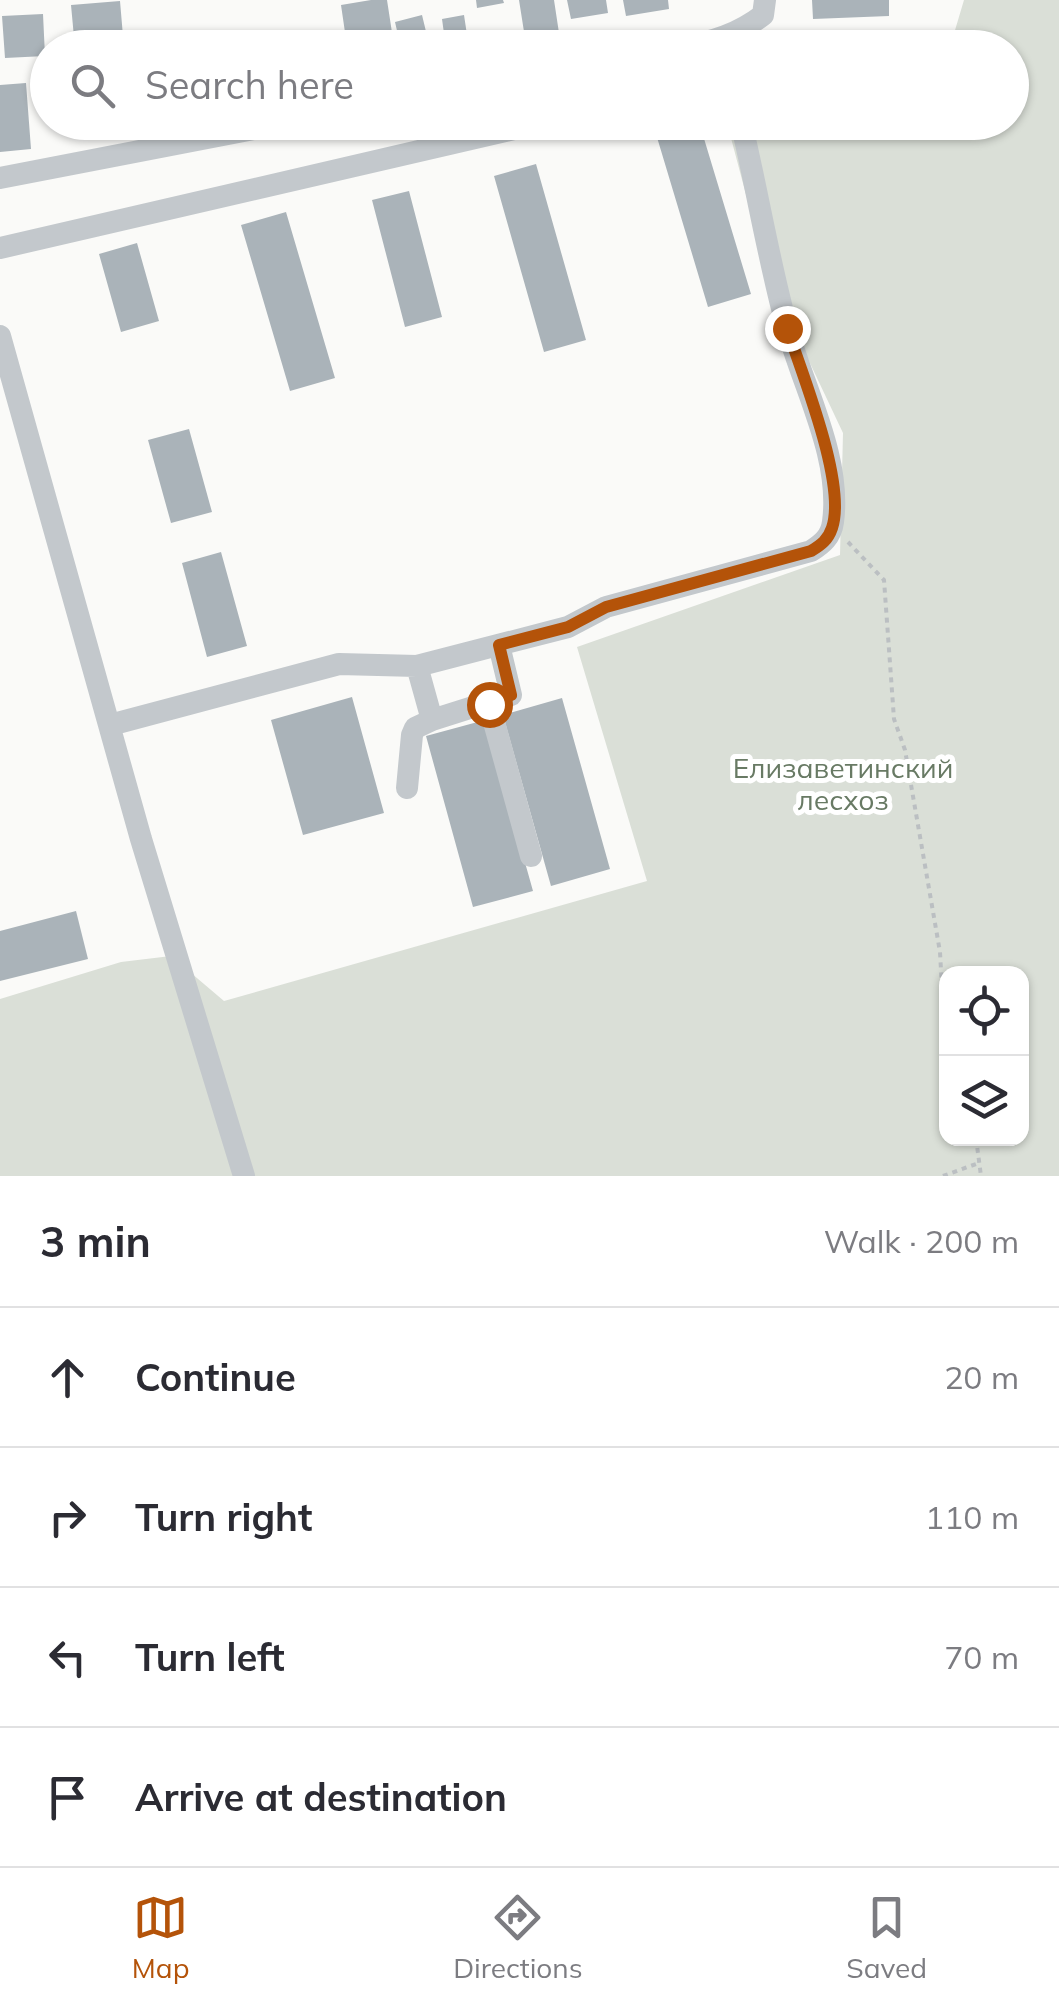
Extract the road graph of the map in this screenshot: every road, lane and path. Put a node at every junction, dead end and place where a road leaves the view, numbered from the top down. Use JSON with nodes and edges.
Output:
{"nodes":[{"id":1,"x":765,"y":0,"type":"edge"},
{"id":2,"x":743,"y":30,"type":"edge"},
{"id":3,"x":197,"y":140,"type":"edge"},
{"id":4,"x":466,"y":140,"type":"edge"},
{"id":5,"x":745,"y":140,"type":"edge"},
{"id":6,"x":0,"y":178,"type":"edge"},
{"id":7,"x":0,"y":248,"type":"edge"},
{"id":8,"x":0,"y":336,"type":"edge"},
{"id":9,"x":833,"y":526,"type":"junction"},
{"id":10,"x":499,"y":645,"type":"junction"},
{"id":11,"x":417,"y":666,"type":"junction"},
{"id":12,"x":489,"y":704,"type":"junction"},
{"id":13,"x":432,"y":720,"type":"junction"},
{"id":14,"x":110,"y":725,"type":"junction"},
{"id":15,"x":408,"y":788,"type":"dead end"},
{"id":16,"x":531,"y":856,"type":"dead end"},
{"id":17,"x":941,"y":966,"type":"edge"},
{"id":18,"x":976,"y":1146,"type":"edge"},
{"id":19,"x":977,"y":1164,"type":"junction"},
{"id":20,"x":244,"y":1176,"type":"edge"},
{"id":21,"x":943,"y":1176,"type":"edge"},
{"id":22,"x":980,"y":1176,"type":"edge"}],
"edges":[{"from":1,"to":2,"type":"street"},
{"from":3,"to":6,"type":"street"},
{"from":4,"to":7,"type":"street"},
{"from":5,"to":9,"type":"street"},
{"from":8,"to":14,"type":"street"},
{"from":9,"to":10,"type":"street"},
{"from":9,"to":17,"type":"path"},
{"from":10,"to":11,"type":"street"},
{"from":10,"to":12,"type":"street"},
{"from":11,"to":13,"type":"street"},
{"from":11,"to":14,"type":"street"},
{"from":12,"to":13,"type":"street"},
{"from":12,"to":16,"type":"street"},
{"from":13,"to":15,"type":"street"},
{"from":14,"to":20,"type":"street"},
{"from":18,"to":19,"type":"path"},
{"from":19,"to":21,"type":"path"},
{"from":19,"to":22,"type":"path"}]}
